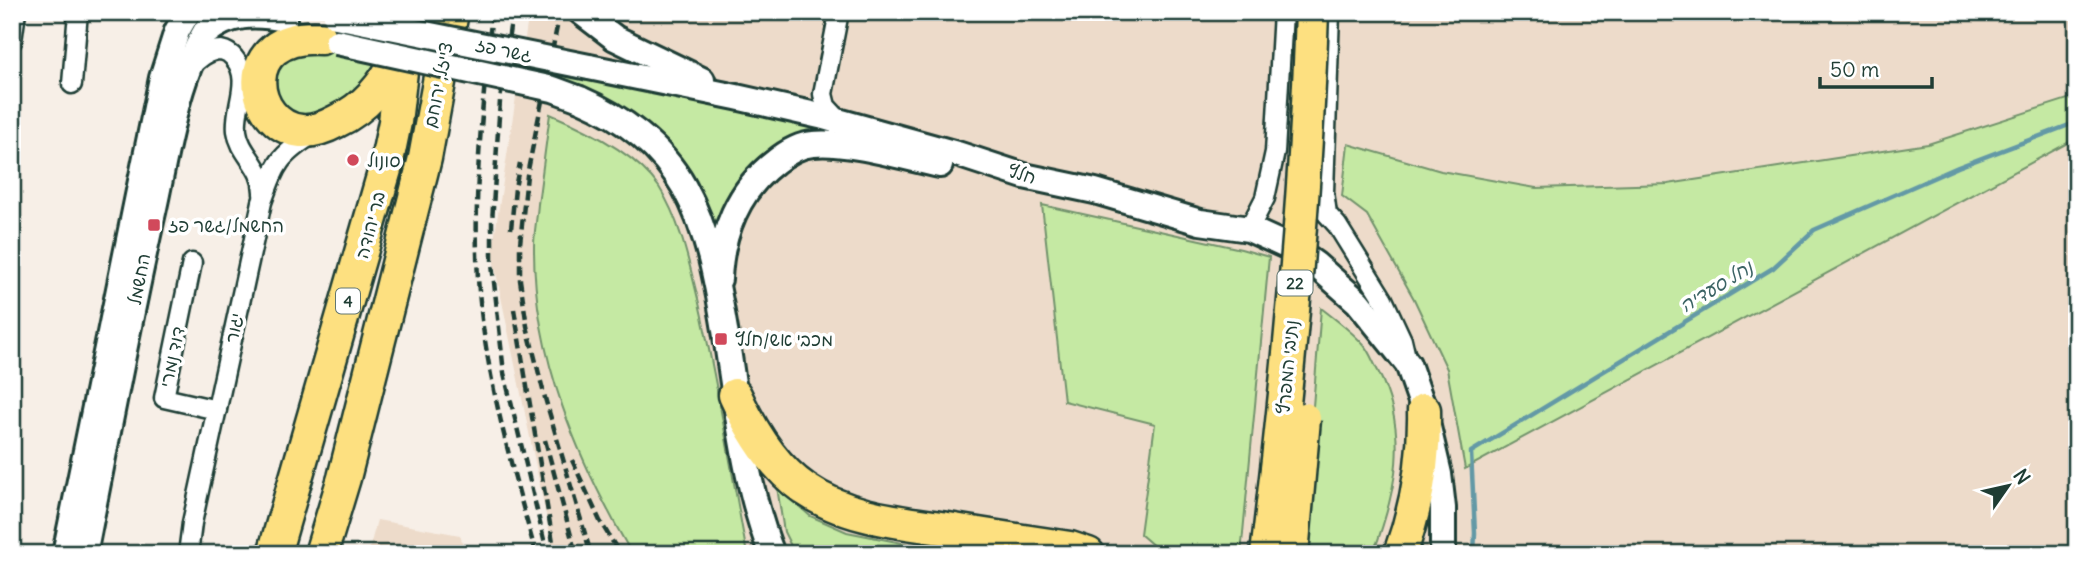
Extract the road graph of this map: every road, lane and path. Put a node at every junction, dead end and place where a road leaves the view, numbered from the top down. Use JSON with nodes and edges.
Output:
{"nodes":[{"id":1,"x":16,"y":12,"type":"edge"},
{"id":2,"x":78,"y":12,"type":"edge"},
{"id":3,"x":218,"y":12,"type":"edge"},
{"id":4,"x":408,"y":12,"type":"edge"},
{"id":5,"x":452,"y":12,"type":"edge"},
{"id":6,"x":581,"y":12,"type":"edge"},
{"id":7,"x":839,"y":12,"type":"edge"},
{"id":8,"x":1283,"y":12,"type":"edge"},
{"id":9,"x":1312,"y":12,"type":"edge"},
{"id":10,"x":1329,"y":12,"type":"edge"},
{"id":11,"x":280,"y":16,"type":"edge"},
{"id":12,"x":186,"y":24,"type":"edge"},
{"id":13,"x":330,"y":27,"type":"edge"},
{"id":14,"x":12,"y":41,"type":"edge"},
{"id":15,"x":403,"y":44,"type":"junction"},
{"id":16,"x":589,"y":67,"type":"joint"},
{"id":17,"x":187,"y":71,"type":"junction"},
{"id":18,"x":72,"y":84,"type":"dead end"},
{"id":19,"x":823,"y":86,"type":"junction"},
{"id":20,"x":736,"y":97,"type":"junction"},
{"id":21,"x":798,"y":111,"type":"junction"},
{"id":22,"x":847,"y":125,"type":"junction"},
{"id":23,"x":324,"y":128,"type":"junction"},
{"id":24,"x":425,"y":158,"type":"joint"},
{"id":25,"x":1024,"y":176,"type":"junction"},
{"id":26,"x":262,"y":202,"type":"junction"},
{"id":27,"x":1249,"y":229,"type":"junction"},
{"id":28,"x":192,"y":263,"type":"dead end"},
{"id":29,"x":718,"y":290,"type":"junction"},
{"id":30,"x":1408,"y":364,"type":"junction"},
{"id":31,"x":735,"y":396,"type":"junction"},
{"id":32,"x":216,"y":410,"type":"junction"},
{"id":33,"x":1424,"y":410,"type":"junction"},
{"id":34,"x":344,"y":478,"type":"junction"},
{"id":35,"x":65,"y":554,"type":"edge"},
{"id":36,"x":84,"y":554,"type":"edge"},
{"id":37,"x":188,"y":554,"type":"edge"},
{"id":38,"x":274,"y":554,"type":"edge"},
{"id":39,"x":321,"y":554,"type":"edge"},
{"id":40,"x":332,"y":554,"type":"edge"},
{"id":41,"x":772,"y":554,"type":"edge"},
{"id":42,"x":1088,"y":554,"type":"edge"},
{"id":43,"x":1268,"y":554,"type":"edge"},
{"id":44,"x":1292,"y":554,"type":"edge"},
{"id":45,"x":1400,"y":554,"type":"edge"},
{"id":46,"x":1443,"y":554,"type":"edge"}],
"edges":[{"from":1,"to":14,"type":"street"},
{"from":2,"to":18,"type":"street"},
{"from":3,"to":12,"type":"street","name":"החשמל"},
{"from":4,"to":15,"type":"highway","name":"בר יהודה","number":"4"},
{"from":5,"to":24,"type":"highway","name":"צייזל, ירוחם","number":"4"},
{"from":6,"to":20,"type":"street"},
{"from":7,"to":19,"type":"street"},
{"from":8,"to":27,"type":"street"},
{"from":9,"to":43,"type":"highway","name":"נתיבי המפרץ","number":"22","bridge":true},
{"from":10,"to":30,"type":"street"},
{"from":10,"to":44,"type":"highway","name":"נתיבי המפרץ","number":"22","bridge":true},
{"from":11,"to":12,"type":"street"},
{"from":11,"to":13,"type":"street"},
{"from":12,"to":17,"type":"street","name":"החשמל"},
{"from":12,"to":35,"type":"street","name":"החשמל"},
{"from":13,"to":16,"type":"street","name":"גשר פז","bridge":true},
{"from":13,"to":23,"type":"highway"},
{"from":13,"to":29,"type":"street","name":"גשר פז","bridge":true},
{"from":15,"to":23,"type":"highway"},
{"from":15,"to":38,"type":"highway","name":"בר יהודה","number":"4"},
{"from":16,"to":20,"type":"street","name":"חלץ"},
{"from":17,"to":26,"type":"street"},
{"from":17,"to":36,"type":"street","name":"החשמל"},
{"from":19,"to":21,"type":"street"},
{"from":19,"to":22,"type":"street"},
{"from":20,"to":21,"type":"street","name":"חלץ"},
{"from":21,"to":22,"type":"street","name":"חלץ"},
{"from":22,"to":25,"type":"street","name":"חלץ"},
{"from":23,"to":26,"type":"street","name":"יגור"},
{"from":24,"to":34,"type":"highway","name":"בר יהודה","number":"4"},
{"from":25,"to":27,"type":"street","name":"חלץ"},
{"from":25,"to":29,"type":"street"},
{"from":26,"to":32,"type":"street","name":"יגור"},
{"from":27,"to":30,"type":"street","name":"חלץ"},
{"from":28,"to":32,"type":"street","name":"דוד נמרי"},
{"from":29,"to":31,"type":"street"},
{"from":30,"to":33,"type":"street","name":"חלץ"},
{"from":31,"to":41,"type":"street"},
{"from":31,"to":42,"type":"highway"},
{"from":32,"to":37,"type":"street","name":"יגור"},
{"from":33,"to":45,"type":"highway"},
{"from":33,"to":46,"type":"street","name":"חלץ"},
{"from":34,"to":39,"type":"highway","name":"בר יהודה","number":"4"},
{"from":34,"to":40,"type":"highway"}]}
